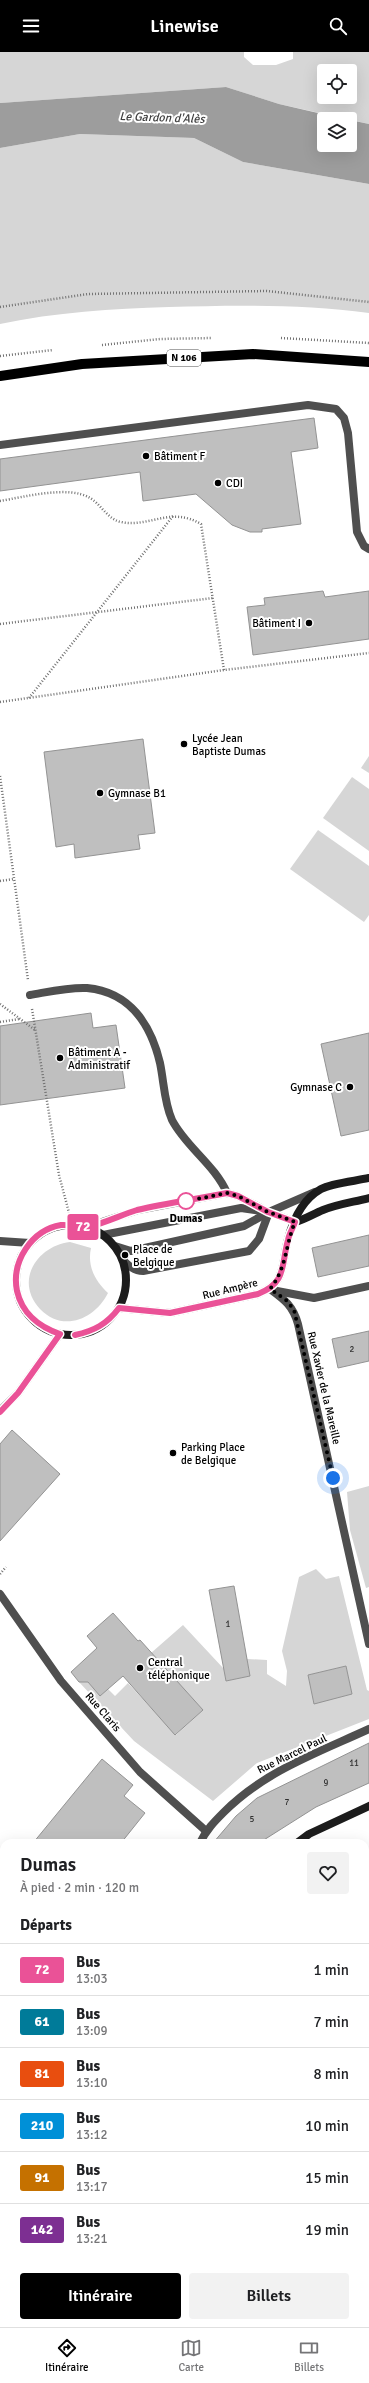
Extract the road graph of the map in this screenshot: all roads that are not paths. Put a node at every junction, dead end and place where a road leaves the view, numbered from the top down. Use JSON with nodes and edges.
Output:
{"nodes":[{"id":1,"x":369,"y":362,"type":"edge"},
{"id":2,"x":0,"y":376,"type":"edge"},
{"id":3,"x":0,"y":445,"type":"edge"},
{"id":4,"x":369,"y":550,"type":"edge"},
{"id":5,"x":30,"y":995,"type":"dead end"},
{"id":6,"x":369,"y":1178,"type":"edge"},
{"id":7,"x":322,"y":1189,"type":"junction"},
{"id":8,"x":227,"y":1193,"type":"junction"},
{"id":9,"x":369,"y":1198,"type":"edge"},
{"id":10,"x":268,"y":1212,"type":"junction"},
{"id":11,"x":295,"y":1222,"type":"junction"},
{"id":12,"x":87,"y":1227,"type":"junction"},
{"id":13,"x":103,"y":1235,"type":"junction"},
{"id":14,"x":0,"y":1241,"type":"edge"},
{"id":15,"x":30,"y":1243,"type":"junction"},
{"id":16,"x":114,"y":1246,"type":"junction"},
{"id":17,"x":123,"y":1260,"type":"junction"},
{"id":18,"x":369,"y":1286,"type":"edge"},
{"id":19,"x":270,"y":1289,"type":"junction"},
{"id":20,"x":119,"y":1308,"type":"junction"},
{"id":21,"x":60,"y":1334,"type":"junction"},
{"id":22,"x":0,"y":1412,"type":"edge"},
{"id":23,"x":0,"y":1594,"type":"edge"},
{"id":24,"x":369,"y":1644,"type":"edge"},
{"id":25,"x":369,"y":1729,"type":"edge"},
{"id":26,"x":369,"y":1806,"type":"edge"},
{"id":27,"x":206,"y":1831,"type":"junction"},
{"id":28,"x":202,"y":1839,"type":"edge"},
{"id":29,"x":303,"y":1839,"type":"edge"}],
"edges":[{"from":1,"to":2,"type":"main road","number":"N 106"},
{"from":3,"to":4,"type":"street"},
{"from":5,"to":8,"type":"street"},
{"from":6,"to":7,"type":"street"},
{"from":7,"to":10,"type":"street"},
{"from":7,"to":11,"type":"street"},
{"from":8,"to":10,"type":"street"},
{"from":8,"to":12,"type":"street"},
{"from":9,"to":11,"type":"street"},
{"from":10,"to":11,"type":"street"},
{"from":10,"to":13,"type":"street"},
{"from":10,"to":16,"type":"street"},
{"from":10,"to":17,"type":"street"},
{"from":11,"to":19,"type":"street"},
{"from":12,"to":13,"type":"street"},
{"from":12,"to":15,"type":"street"},
{"from":13,"to":16,"type":"street"},
{"from":14,"to":15,"type":"street"},
{"from":15,"to":21,"type":"street"},
{"from":16,"to":17,"type":"street"},
{"from":17,"to":20,"type":"street"},
{"from":18,"to":19,"type":"street","name":"Rue Ampère"},
{"from":19,"to":20,"type":"street","name":"Rue Ampère"},
{"from":19,"to":24,"type":"street","name":"Rue Xavier de la Mareille"},
{"from":20,"to":21,"type":"street"},
{"from":21,"to":22,"type":"street"},
{"from":23,"to":27,"type":"street","name":"Rue Claris"},
{"from":25,"to":27,"type":"street","name":"Rue Marcel Paul"},
{"from":26,"to":29,"type":"street"},
{"from":27,"to":28,"type":"street","name":"Rue Marcel Paul"}]}
